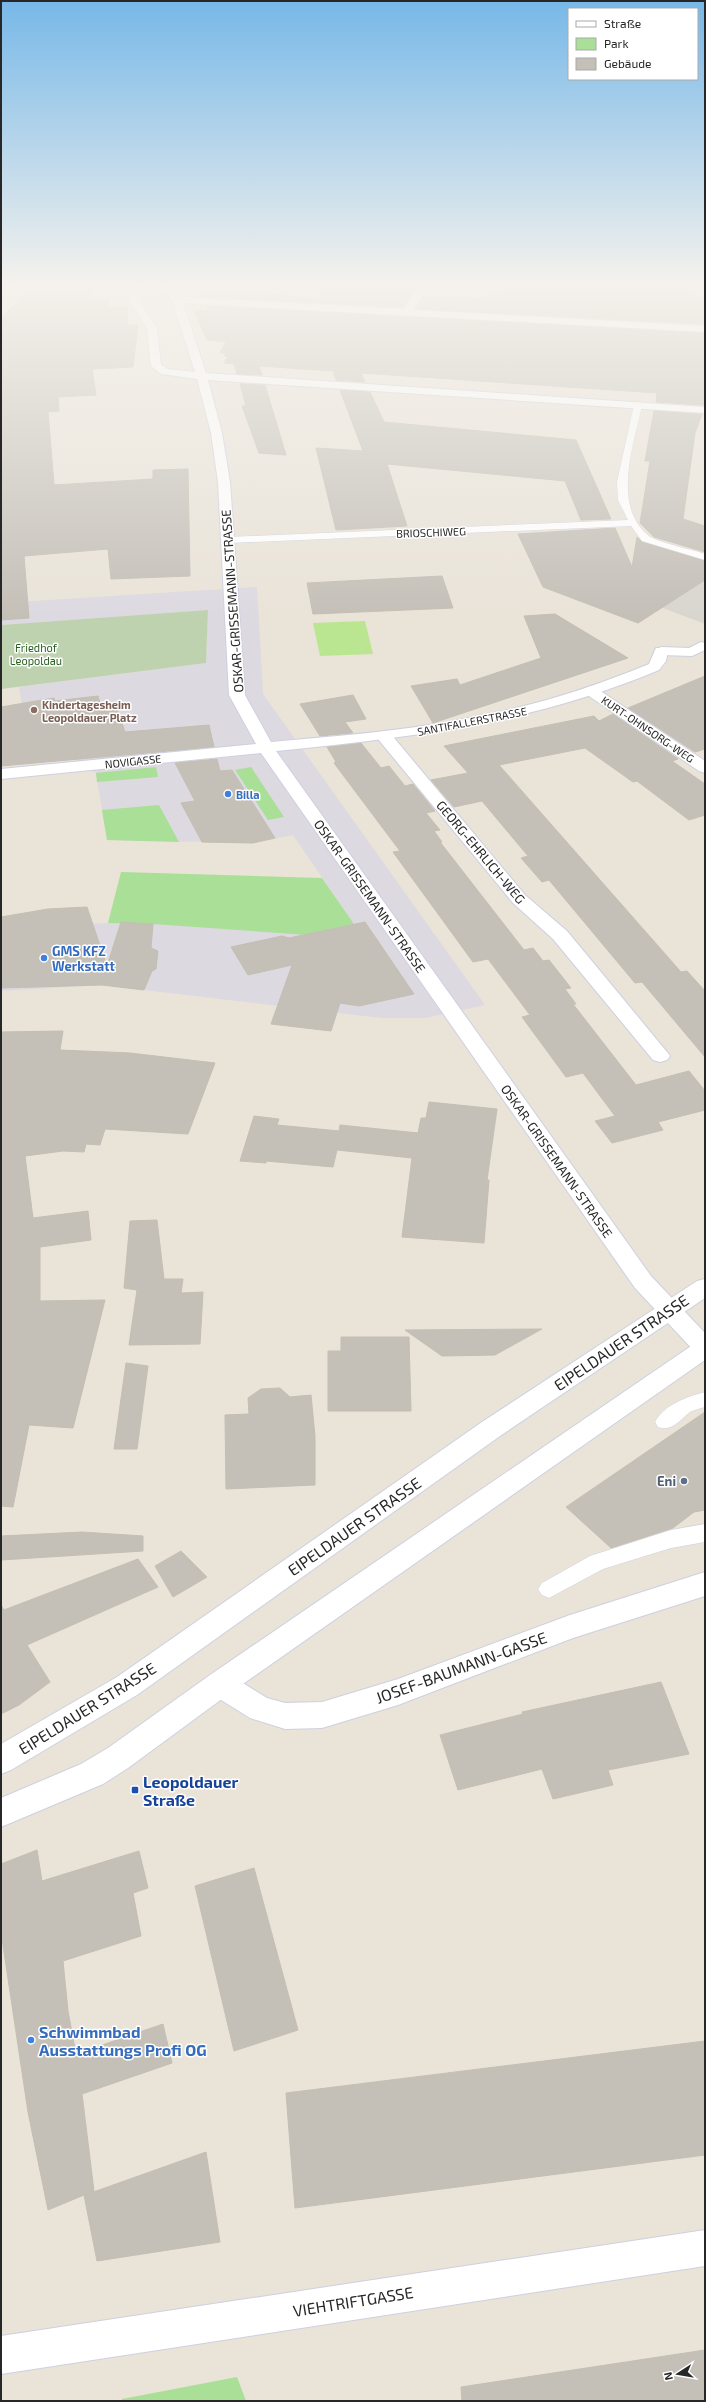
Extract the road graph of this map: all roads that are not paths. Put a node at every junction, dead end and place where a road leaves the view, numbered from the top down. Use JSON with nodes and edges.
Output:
{"nodes":[{"id":1,"x":207,"y":393,"type":"edge"},
{"id":2,"x":459,"y":393,"type":"edge"},
{"id":3,"x":638,"y":405,"type":"junction"},
{"id":4,"x":705,"y":410,"type":"edge"},
{"id":5,"x":634,"y":523,"type":"junction"},
{"id":6,"x":229,"y":540,"type":"junction"},
{"id":7,"x":705,"y":557,"type":"edge"},
{"id":8,"x":701,"y":646,"type":"dead end"},
{"id":9,"x":591,"y":691,"type":"junction"},
{"id":10,"x":384,"y":736,"type":"junction"},
{"id":11,"x":266,"y":748,"type":"junction"},
{"id":12,"x":705,"y":768,"type":"edge"},
{"id":13,"x":1,"y":774,"type":"edge"},
{"id":14,"x":660,"y":1056,"type":"dead end"},
{"id":15,"x":705,"y":1287,"type":"edge"},
{"id":16,"x":667,"y":1310,"type":"junction"},
{"id":17,"x":705,"y":1348,"type":"edge"},
{"id":18,"x":705,"y":1399,"type":"edge"},
{"id":19,"x":665,"y":1422,"type":"dead end"},
{"id":20,"x":705,"y":1533,"type":"edge"},
{"id":21,"x":705,"y":1584,"type":"edge"},
{"id":22,"x":549,"y":1589,"type":"dead end"},
{"id":23,"x":220,"y":1684,"type":"junction"},
{"id":24,"x":1,"y":1760,"type":"edge"},
{"id":25,"x":1,"y":1813,"type":"edge"},
{"id":26,"x":705,"y":2248,"type":"edge"},
{"id":27,"x":1,"y":2355,"type":"edge"}],
"edges":[{"from":1,"to":6,"type":"street","name":"OSKAR-GRISSEMANN-STRASSE"},
{"from":2,"to":3,"type":"street"},
{"from":3,"to":4,"type":"street"},
{"from":3,"to":5,"type":"lane"},
{"from":5,"to":6,"type":"lane","name":"BRIOSCHIWEG"},
{"from":5,"to":7,"type":"lane"},
{"from":6,"to":11,"type":"street","name":"OSKAR-GRISSEMANN-STRASSE"},
{"from":8,"to":9,"type":"street","name":"SANTIFALLERSTRASSE"},
{"from":9,"to":10,"type":"street","name":"SANTIFALLERSTRASSE"},
{"from":9,"to":12,"type":"street","name":"KURT-OHNSORG-WEG"},
{"from":10,"to":11,"type":"street","name":"SANTIFALLERSTRASSE"},
{"from":10,"to":14,"type":"street","name":"GEORG-EHRLICH-WEG"},
{"from":11,"to":13,"type":"street","name":"NOVIGASSE"},
{"from":11,"to":16,"type":"street","name":"OSKAR-GRISSEMANN-STRASSE"},
{"from":15,"to":16,"type":"street","name":"EIPELDAUER STRASSE"},
{"from":16,"to":17,"type":"street","name":"OSKAR-GRISSEMANN-STRASSE"},
{"from":16,"to":24,"type":"street","name":"EIPELDAUER STRASSE"},
{"from":17,"to":23,"type":"street"},
{"from":18,"to":19,"type":"lane"},
{"from":20,"to":22,"type":"lane"},
{"from":21,"to":23,"type":"street","name":"JOSEF-BAUMANN-GASSE"},
{"from":23,"to":25,"type":"street"},
{"from":26,"to":27,"type":"street","name":"VIEHTRIFTGASSE"}]}
